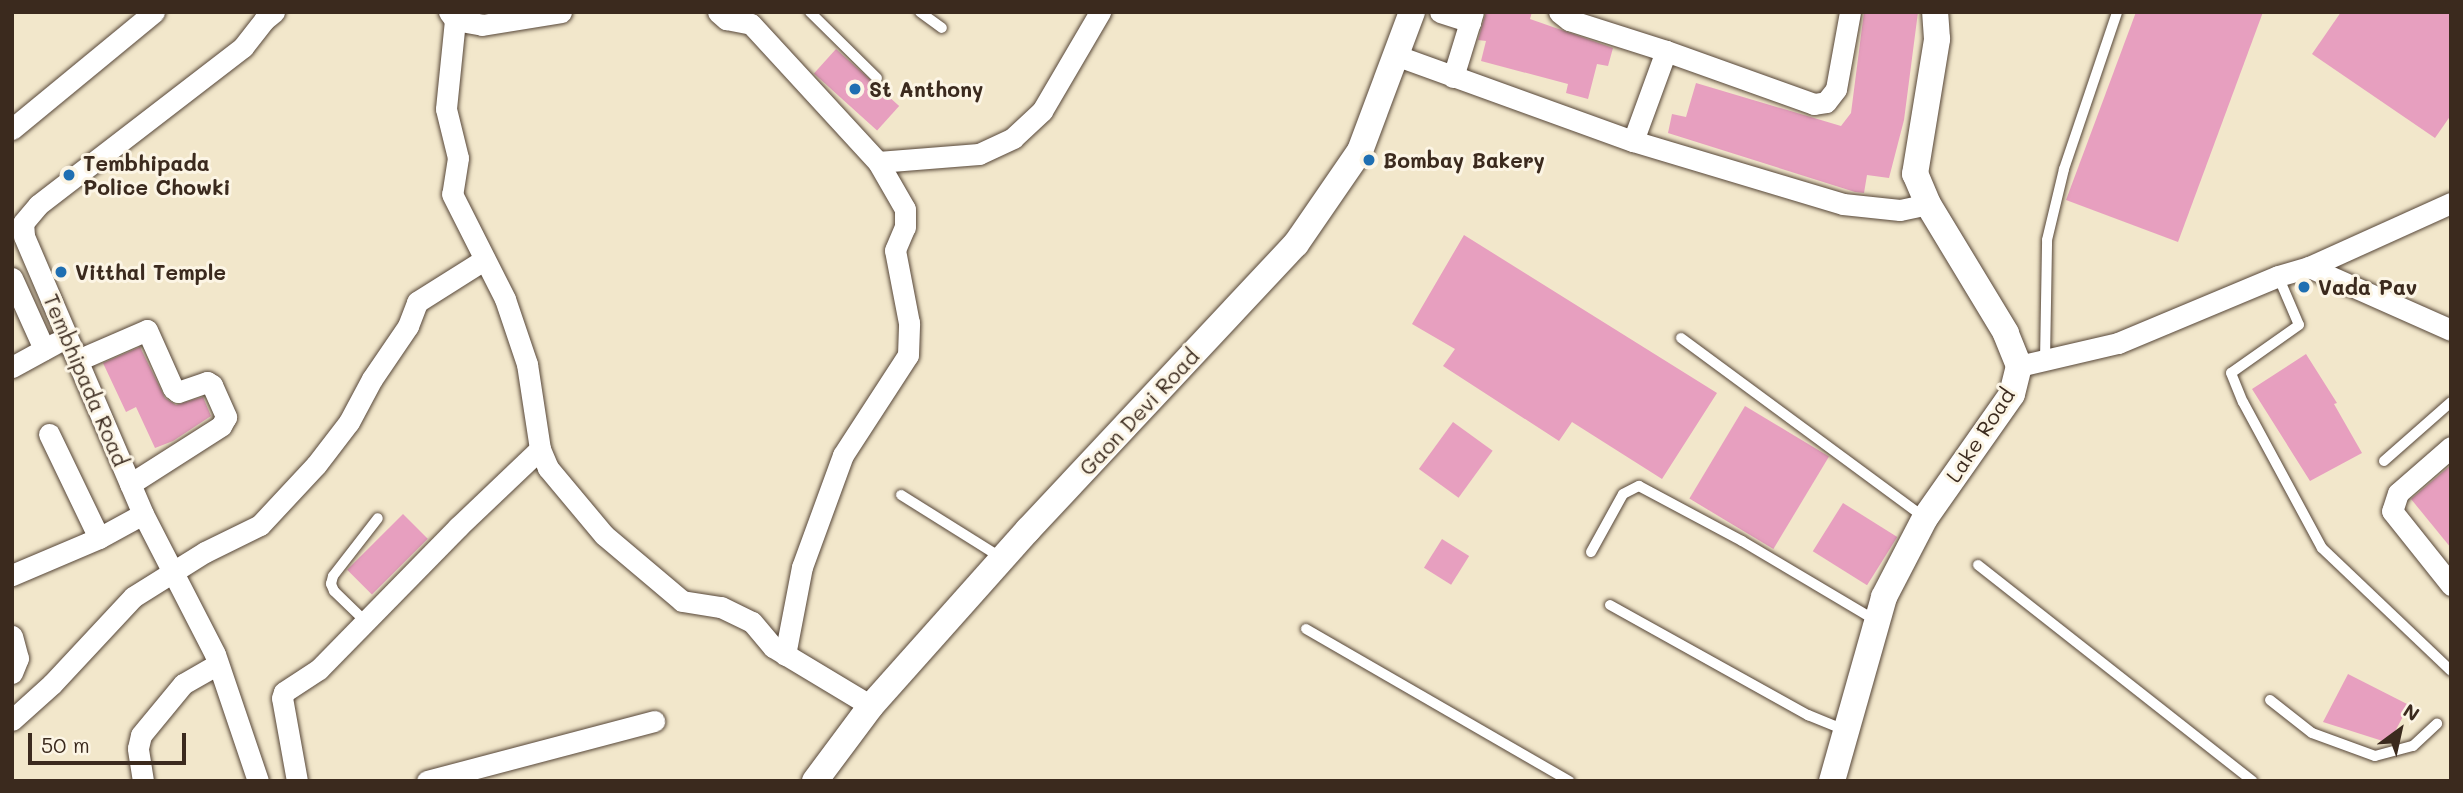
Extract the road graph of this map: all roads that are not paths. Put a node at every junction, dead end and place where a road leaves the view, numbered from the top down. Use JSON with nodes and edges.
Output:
{"nodes":[{"id":1,"x":154,"y":12,"type":"edge"},
{"id":2,"x":274,"y":12,"type":"edge"},
{"id":3,"x":288,"y":12,"type":"edge"},
{"id":4,"x":561,"y":12,"type":"edge"},
{"id":5,"x":718,"y":12,"type":"edge"},
{"id":6,"x":810,"y":12,"type":"edge"},
{"id":7,"x":920,"y":12,"type":"edge"},
{"id":8,"x":1100,"y":12,"type":"edge"},
{"id":9,"x":1412,"y":12,"type":"edge"},
{"id":10,"x":1440,"y":12,"type":"edge"},
{"id":11,"x":1559,"y":12,"type":"edge"},
{"id":12,"x":1850,"y":12,"type":"edge"},
{"id":13,"x":1933,"y":12,"type":"edge"},
{"id":14,"x":1947,"y":12,"type":"edge"},
{"id":15,"x":2117,"y":12,"type":"edge"},
{"id":16,"x":453,"y":16,"type":"edge"},
{"id":17,"x":1472,"y":17,"type":"edge"},
{"id":18,"x":757,"y":18,"type":"edge"},
{"id":19,"x":942,"y":28,"type":"dead end"},
{"id":20,"x":1937,"y":39,"type":"junction"},
{"id":21,"x":243,"y":47,"type":"junction"},
{"id":22,"x":1666,"y":51,"type":"junction"},
{"id":23,"x":1395,"y":55,"type":"junction"},
{"id":24,"x":1923,"y":69,"type":"dead end"},
{"id":25,"x":877,"y":78,"type":"dead end"},
{"id":26,"x":1453,"y":78,"type":"junction"},
{"id":27,"x":12,"y":129,"type":"edge"},
{"id":28,"x":1633,"y":141,"type":"junction"},
{"id":29,"x":878,"y":162,"type":"junction"},
{"id":30,"x":2451,"y":203,"type":"edge"},
{"id":31,"x":1928,"y":204,"type":"junction"},
{"id":32,"x":18,"y":239,"type":"edge"},
{"id":33,"x":485,"y":259,"type":"junction"},
{"id":34,"x":2309,"y":267,"type":"junction"},
{"id":35,"x":2278,"y":276,"type":"junction"},
{"id":36,"x":12,"y":278,"type":"edge"},
{"id":37,"x":2451,"y":330,"type":"edge"},
{"id":38,"x":67,"y":337,"type":"junction"},
{"id":39,"x":1681,"y":338,"type":"dead end"},
{"id":40,"x":44,"y":349,"type":"junction"},
{"id":41,"x":78,"y":360,"type":"junction"},
{"id":42,"x":2045,"y":360,"type":"junction"},
{"id":43,"x":2019,"y":366,"type":"junction"},
{"id":44,"x":12,"y":367,"type":"edge"},
{"id":45,"x":2451,"y":402,"type":"edge"},
{"id":46,"x":49,"y":434,"type":"dead end"},
{"id":47,"x":2451,"y":447,"type":"edge"},
{"id":48,"x":540,"y":449,"type":"junction"},
{"id":49,"x":2384,"y":461,"type":"dead end"},
{"id":50,"x":130,"y":484,"type":"junction"},
{"id":51,"x":901,"y":495,"type":"dead end"},
{"id":52,"x":143,"y":514,"type":"junction"},
{"id":53,"x":379,"y":518,"type":"dead end"},
{"id":54,"x":1925,"y":518,"type":"junction"},
{"id":55,"x":99,"y":538,"type":"junction"},
{"id":56,"x":1591,"y":552,"type":"dead end"},
{"id":57,"x":1002,"y":558,"type":"junction"},
{"id":58,"x":1978,"y":565,"type":"dead end"},
{"id":59,"x":173,"y":573,"type":"junction"},
{"id":60,"x":12,"y":575,"type":"edge"},
{"id":61,"x":2451,"y":585,"type":"edge"},
{"id":62,"x":1610,"y":605,"type":"dead end"},
{"id":63,"x":365,"y":621,"type":"junction"},
{"id":64,"x":1878,"y":622,"type":"junction"},
{"id":65,"x":1306,"y":629,"type":"dead end"},
{"id":66,"x":12,"y":636,"type":"edge"},
{"id":67,"x":785,"y":655,"type":"junction"},
{"id":68,"x":218,"y":664,"type":"junction"},
{"id":69,"x":2451,"y":671,"type":"edge"},
{"id":70,"x":12,"y":673,"type":"edge"},
{"id":71,"x":2270,"y":700,"type":"dead end"},
{"id":72,"x":871,"y":706,"type":"junction"},
{"id":73,"x":12,"y":720,"type":"edge"},
{"id":74,"x":654,"y":721,"type":"dead end"},
{"id":75,"x":2437,"y":724,"type":"dead end"},
{"id":76,"x":1847,"y":731,"type":"junction"},
{"id":77,"x":143,"y":781,"type":"edge"},
{"id":78,"x":258,"y":781,"type":"edge"},
{"id":79,"x":297,"y":781,"type":"edge"},
{"id":80,"x":427,"y":781,"type":"edge"},
{"id":81,"x":816,"y":781,"type":"edge"},
{"id":82,"x":1569,"y":781,"type":"edge"},
{"id":83,"x":1832,"y":781,"type":"edge"},
{"id":84,"x":2252,"y":781,"type":"edge"}],
"edges":[{"from":1,"to":27,"type":"street"},
{"from":2,"to":21,"type":"street","name":"Tembhipada Road"},
{"from":3,"to":21,"type":"street"},
{"from":4,"to":16,"type":"street"},
{"from":5,"to":18,"type":"street"},
{"from":6,"to":25,"type":"lane"},
{"from":7,"to":19,"type":"lane"},
{"from":8,"to":29,"type":"street"},
{"from":9,"to":23,"type":"street","name":"Gaon Devi Road"},
{"from":10,"to":17,"type":"street"},
{"from":11,"to":22,"type":"street"},
{"from":12,"to":22,"type":"street"},
{"from":13,"to":20,"type":"street","name":"Lake Road"},
{"from":13,"to":24,"type":"street"},
{"from":14,"to":20,"type":"street"},
{"from":15,"to":42,"type":"lane"},
{"from":16,"to":33,"type":"street"},
{"from":17,"to":26,"type":"street"},
{"from":18,"to":29,"type":"street"},
{"from":20,"to":31,"type":"street","name":"Lake Road"},
{"from":21,"to":32,"type":"street","name":"Tembhipada Road"},
{"from":22,"to":28,"type":"street"},
{"from":23,"to":26,"type":"street"},
{"from":23,"to":57,"type":"street","name":"Gaon Devi Road"},
{"from":26,"to":28,"type":"street"},
{"from":28,"to":31,"type":"street"},
{"from":29,"to":67,"type":"street"},
{"from":30,"to":34,"type":"street"},
{"from":31,"to":43,"type":"street","name":"Lake Road"},
{"from":32,"to":38,"type":"street","name":"Tembhipada Road"},
{"from":33,"to":48,"type":"street"},
{"from":33,"to":59,"type":"street"},
{"from":34,"to":35,"type":"street"},
{"from":34,"to":37,"type":"street"},
{"from":35,"to":42,"type":"street"},
{"from":35,"to":69,"type":"lane"},
{"from":36,"to":40,"type":"street"},
{"from":38,"to":40,"type":"street"},
{"from":38,"to":41,"type":"street","name":"Tembhipada Road"},
{"from":39,"to":54,"type":"lane"},
{"from":40,"to":44,"type":"street"},
{"from":41,"to":50,"type":"street","name":"Tembhipada Road"},
{"from":41,"to":50,"type":"street"},
{"from":42,"to":43,"type":"street"},
{"from":43,"to":54,"type":"street","name":"Lake Road"},
{"from":45,"to":49,"type":"lane"},
{"from":46,"to":55,"type":"street"},
{"from":47,"to":61,"type":"street"},
{"from":48,"to":63,"type":"street"},
{"from":48,"to":67,"type":"street"},
{"from":50,"to":52,"type":"street","name":"Tembhipada Road"},
{"from":51,"to":57,"type":"lane"},
{"from":52,"to":55,"type":"street"},
{"from":52,"to":59,"type":"street","name":"Tembhipada Road"},
{"from":53,"to":63,"type":"lane"},
{"from":54,"to":64,"type":"street","name":"Lake Road"},
{"from":55,"to":60,"type":"street"},
{"from":56,"to":64,"type":"lane"},
{"from":57,"to":72,"type":"street","name":"Gaon Devi Road"},
{"from":58,"to":84,"type":"lane"},
{"from":59,"to":68,"type":"street","name":"Tembhipada Road"},
{"from":59,"to":73,"type":"street"},
{"from":62,"to":76,"type":"lane"},
{"from":63,"to":79,"type":"street"},
{"from":64,"to":76,"type":"street","name":"Lake Road"},
{"from":65,"to":82,"type":"lane"},
{"from":66,"to":70,"type":"street"},
{"from":67,"to":72,"type":"street"},
{"from":68,"to":77,"type":"street"},
{"from":68,"to":78,"type":"street","name":"Tembhipada Road"},
{"from":71,"to":75,"type":"lane"},
{"from":72,"to":81,"type":"street","name":"Gaon Devi Road"},
{"from":74,"to":80,"type":"street"},
{"from":76,"to":83,"type":"street","name":"Lake Road"}]}
